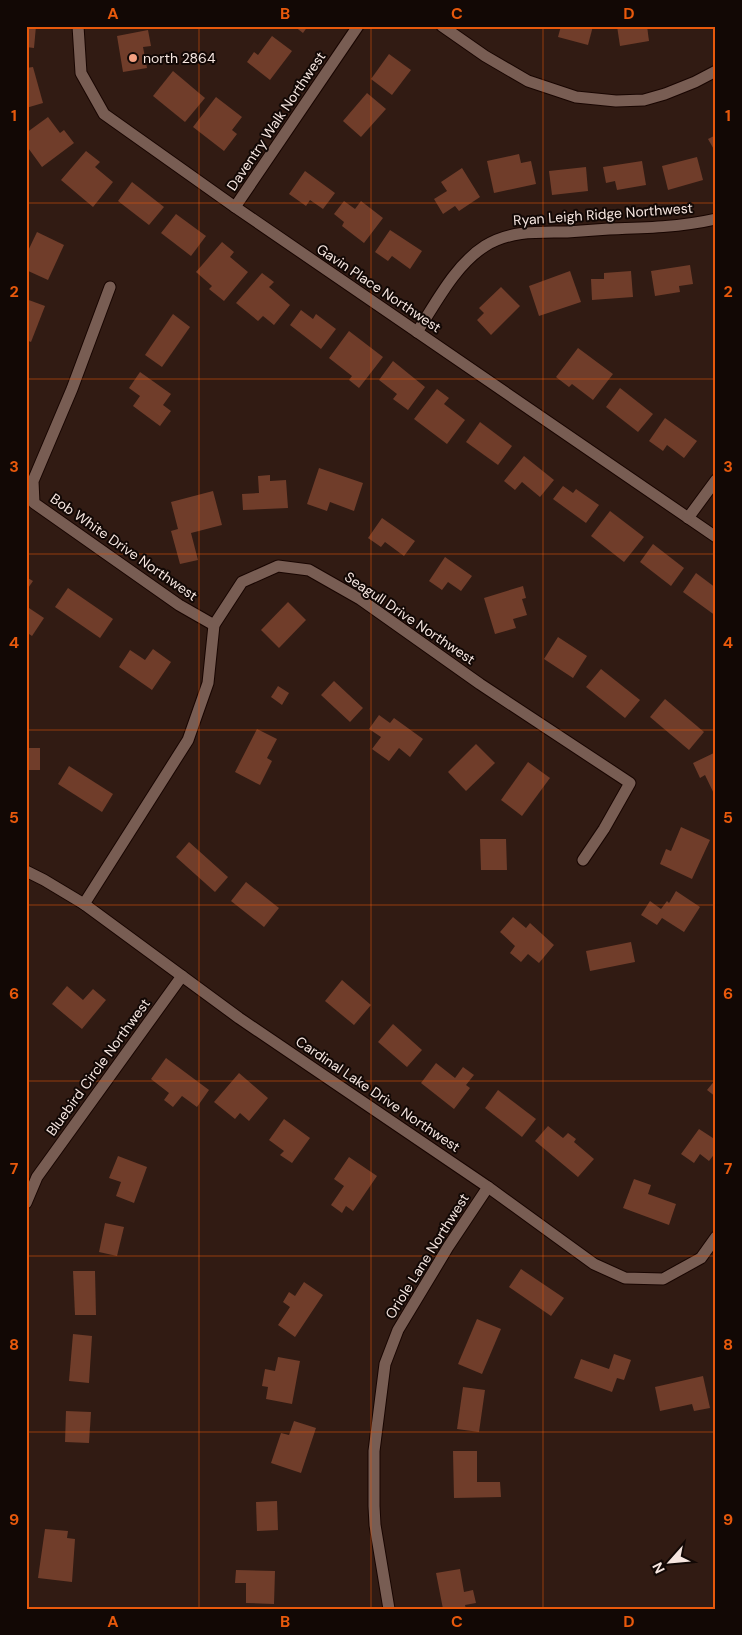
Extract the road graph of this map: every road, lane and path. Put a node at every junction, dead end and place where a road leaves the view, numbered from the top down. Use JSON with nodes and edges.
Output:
{"nodes":[{"id":1,"x":78,"y":26,"type":"edge"},
{"id":2,"x":358,"y":26,"type":"edge"},
{"id":3,"x":442,"y":26,"type":"edge"},
{"id":4,"x":716,"y":70,"type":"edge"},
{"id":5,"x":235,"y":208,"type":"junction"},
{"id":6,"x":716,"y":219,"type":"edge"},
{"id":7,"x":110,"y":287,"type":"dead end"},
{"id":8,"x":417,"y":332,"type":"junction"},
{"id":9,"x":716,"y":480,"type":"edge"},
{"id":10,"x":688,"y":518,"type":"junction"},
{"id":11,"x":716,"y":537,"type":"edge"},
{"id":12,"x":214,"y":625,"type":"junction"},
{"id":13,"x":583,"y":860,"type":"dead end"},
{"id":14,"x":26,"y":872,"type":"edge"},
{"id":15,"x":84,"y":904,"type":"junction"},
{"id":16,"x":182,"y":976,"type":"junction"},
{"id":17,"x":488,"y":1187,"type":"junction"},
{"id":18,"x":26,"y":1203,"type":"edge"},
{"id":19,"x":716,"y":1237,"type":"edge"},
{"id":20,"x":388,"y":1609,"type":"edge"}],
"edges":[{"from":1,"to":5,"type":"street","name":"Gavin Place Northwest"},
{"from":2,"to":5,"type":"street","name":"Daventry Walk Northwest"},
{"from":3,"to":4,"type":"street"},
{"from":5,"to":8,"type":"street","name":"Gavin Place Northwest"},
{"from":6,"to":8,"type":"street","name":"Ryan Leigh Ridge Northwest"},
{"from":7,"to":12,"type":"street","name":"Bob White Drive Northwest"},
{"from":8,"to":10,"type":"street","name":"Gavin Place Northwest"},
{"from":9,"to":10,"type":"street"},
{"from":10,"to":11,"type":"street","name":"Gavin Place Northwest"},
{"from":12,"to":13,"type":"street","name":"Seagull Drive Northwest"},
{"from":12,"to":15,"type":"street","name":"Seagull Drive Northwest"},
{"from":14,"to":15,"type":"street","name":"Cardinal Lake Drive Northwest"},
{"from":15,"to":16,"type":"street","name":"Cardinal Lake Drive Northwest"},
{"from":16,"to":17,"type":"street","name":"Cardinal Lake Drive Northwest"},
{"from":16,"to":18,"type":"street","name":"Bluebird Circle Northwest"},
{"from":17,"to":19,"type":"street","name":"Cardinal Lake Drive Northwest"},
{"from":17,"to":20,"type":"street","name":"Oriole Lane Northwest"}]}
